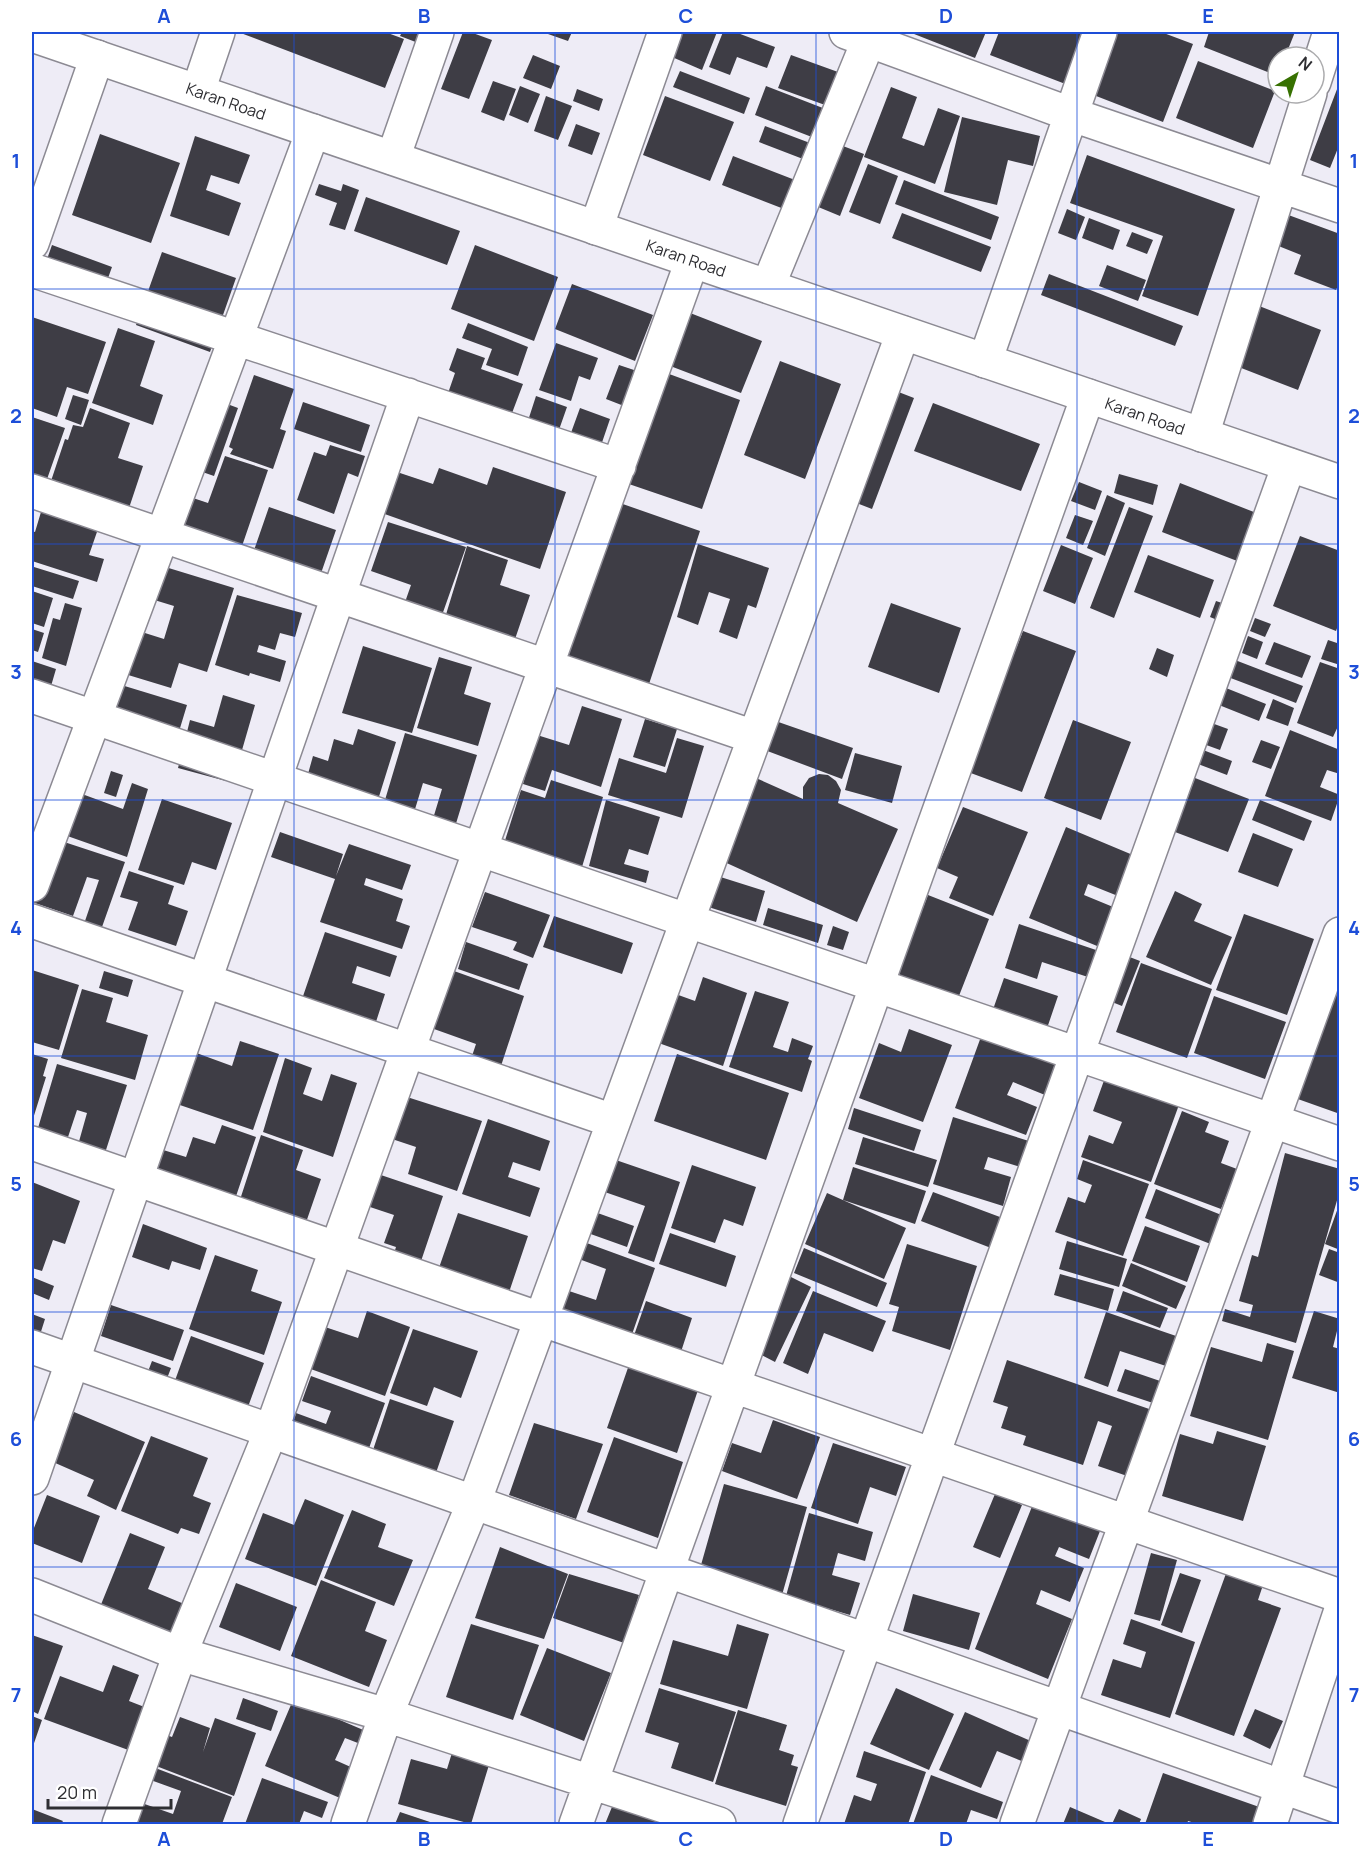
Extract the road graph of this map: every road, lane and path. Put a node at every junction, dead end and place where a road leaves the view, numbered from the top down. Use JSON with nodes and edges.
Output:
{"nodes":[{"id":1,"x":218,"y":32,"type":"edge"},
{"id":2,"x":437,"y":32,"type":"edge"},
{"id":3,"x":665,"y":32,"type":"edge"},
{"id":4,"x":1100,"y":32,"type":"edge"},
{"id":5,"x":32,"y":34,"type":"edge"},
{"id":6,"x":862,"y":34,"type":"edge"},
{"id":7,"x":97,"y":57,"type":"junction"},
{"id":8,"x":198,"y":91,"type":"junction"},
{"id":9,"x":1306,"y":105,"type":"edge"},
{"id":10,"x":1073,"y":115,"type":"junction"},
{"id":11,"x":313,"y":131,"type":"junction"},
{"id":12,"x":393,"y":158,"type":"junction"},
{"id":13,"x":1281,"y":185,"type":"junction"},
{"id":14,"x":1340,"y":206,"type":"edge"},
{"id":15,"x":596,"y":228,"type":"junction"},
{"id":16,"x":32,"y":243,"type":"edge"},
{"id":17,"x":692,"y":261,"type":"junction"},
{"id":18,"x":32,"y":270,"type":"edge"},
{"id":19,"x":768,"y":286,"type":"junction"},
{"id":20,"x":903,"y":333,"type":"junction"},
{"id":21,"x":235,"y":337,"type":"junction"},
{"id":22,"x":985,"y":361,"type":"junction"},
{"id":23,"x":408,"y":395,"type":"junction"},
{"id":24,"x":1088,"y":396,"type":"junction"},
{"id":25,"x":1202,"y":435,"type":"junction"},
{"id":26,"x":1288,"y":465,"type":"junction"},
{"id":27,"x":619,"y":466,"type":"junction"},
{"id":28,"x":1340,"y":482,"type":"edge"},
{"id":29,"x":32,"y":491,"type":"edge"},
{"id":30,"x":161,"y":535,"type":"junction"},
{"id":31,"x":338,"y":596,"type":"junction"},
{"id":32,"x":546,"y":666,"type":"junction"},
{"id":33,"x":32,"y":696,"type":"edge"},
{"id":34,"x":95,"y":718,"type":"junction"},
{"id":35,"x":754,"y":737,"type":"junction"},
{"id":36,"x":274,"y":780,"type":"junction"},
{"id":37,"x":480,"y":850,"type":"junction"},
{"id":38,"x":32,"y":885,"type":"edge"},
{"id":39,"x":32,"y":921,"type":"edge"},
{"id":40,"x":687,"y":921,"type":"junction"},
{"id":41,"x":1340,"y":934,"type":"edge"},
{"id":42,"x":206,"y":981,"type":"junction"},
{"id":43,"x":876,"y":987,"type":"junction"},
{"id":44,"x":408,"y":1051,"type":"junction"},
{"id":45,"x":1076,"y":1054,"type":"junction"},
{"id":46,"x":614,"y":1121,"type":"junction"},
{"id":47,"x":1272,"y":1121,"type":"junction"},
{"id":48,"x":32,"y":1143,"type":"edge"},
{"id":49,"x":1340,"y":1144,"type":"edge"},
{"id":50,"x":137,"y":1179,"type":"junction"},
{"id":51,"x":337,"y":1249,"type":"junction"},
{"id":52,"x":540,"y":1319,"type":"junction"},
{"id":53,"x":32,"y":1347,"type":"edge"},
{"id":54,"x":74,"y":1362,"type":"junction"},
{"id":55,"x":734,"y":1386,"type":"junction"},
{"id":56,"x":271,"y":1431,"type":"junction"},
{"id":57,"x":932,"y":1455,"type":"junction"},
{"id":58,"x":32,"y":1478,"type":"edge"},
{"id":59,"x":474,"y":1502,"type":"junction"},
{"id":60,"x":1126,"y":1522,"type":"junction"},
{"id":61,"x":668,"y":1571,"type":"junction"},
{"id":62,"x":32,"y":1595,"type":"edge"},
{"id":63,"x":1340,"y":1596,"type":"edge"},
{"id":64,"x":1340,"y":1613,"type":"edge"},
{"id":65,"x":865,"y":1640,"type":"junction"},
{"id":66,"x":180,"y":1654,"type":"junction"},
{"id":67,"x":1059,"y":1708,"type":"junction"},
{"id":68,"x":386,"y":1715,"type":"junction"},
{"id":69,"x":591,"y":1781,"type":"junction"},
{"id":70,"x":1282,"y":1787,"type":"junction"},
{"id":71,"x":1340,"y":1808,"type":"edge"},
{"id":72,"x":119,"y":1824,"type":"edge"},
{"id":73,"x":348,"y":1824,"type":"edge"},
{"id":74,"x":576,"y":1824,"type":"edge"},
{"id":75,"x":719,"y":1824,"type":"edge"},
{"id":76,"x":800,"y":1824,"type":"edge"},
{"id":77,"x":1017,"y":1824,"type":"edge"},
{"id":78,"x":1270,"y":1824,"type":"edge"}],
"edges":[{"from":1,"to":8,"type":"street"},
{"from":2,"to":12,"type":"street"},
{"from":3,"to":15,"type":"street"},
{"from":4,"to":10,"type":"street"},
{"from":5,"to":7,"type":"street","name":"Karan Road"},
{"from":6,"to":10,"type":"street"},
{"from":6,"to":19,"type":"street"},
{"from":7,"to":8,"type":"street","name":"Karan Road"},
{"from":7,"to":16,"type":"street"},
{"from":8,"to":11,"type":"street","name":"Karan Road"},
{"from":9,"to":13,"type":"street"},
{"from":10,"to":13,"type":"street"},
{"from":10,"to":22,"type":"street"},
{"from":11,"to":12,"type":"street","name":"Karan Road"},
{"from":11,"to":21,"type":"street"},
{"from":12,"to":15,"type":"street","name":"Karan Road"},
{"from":13,"to":14,"type":"street"},
{"from":13,"to":25,"type":"street"},
{"from":15,"to":17,"type":"street","name":"Karan Road"},
{"from":17,"to":19,"type":"street","name":"Karan Road"},
{"from":17,"to":27,"type":"street"},
{"from":18,"to":21,"type":"street"},
{"from":19,"to":20,"type":"street","name":"Karan Road"},
{"from":20,"to":22,"type":"street","name":"Karan Road"},
{"from":20,"to":35,"type":"street"},
{"from":21,"to":23,"type":"street"},
{"from":21,"to":30,"type":"street"},
{"from":22,"to":24,"type":"street","name":"Karan Road"},
{"from":23,"to":27,"type":"street"},
{"from":23,"to":31,"type":"street"},
{"from":24,"to":25,"type":"street","name":"Karan Road"},
{"from":24,"to":43,"type":"street"},
{"from":25,"to":26,"type":"street","name":"Karan Road"},
{"from":26,"to":28,"type":"street","name":"Karan Road"},
{"from":26,"to":45,"type":"street"},
{"from":27,"to":32,"type":"street"},
{"from":29,"to":30,"type":"street"},
{"from":30,"to":31,"type":"street"},
{"from":30,"to":34,"type":"street"},
{"from":31,"to":32,"type":"street"},
{"from":31,"to":36,"type":"street"},
{"from":32,"to":35,"type":"street"},
{"from":32,"to":37,"type":"street"},
{"from":33,"to":34,"type":"street"},
{"from":34,"to":36,"type":"street"},
{"from":34,"to":38,"type":"street"},
{"from":35,"to":40,"type":"street"},
{"from":36,"to":37,"type":"street"},
{"from":36,"to":42,"type":"street"},
{"from":37,"to":40,"type":"street"},
{"from":37,"to":44,"type":"street"},
{"from":39,"to":42,"type":"street"},
{"from":40,"to":43,"type":"street"},
{"from":40,"to":46,"type":"street"},
{"from":41,"to":47,"type":"street"},
{"from":42,"to":44,"type":"street"},
{"from":42,"to":50,"type":"street"},
{"from":43,"to":45,"type":"street"},
{"from":43,"to":55,"type":"street"},
{"from":44,"to":46,"type":"street"},
{"from":44,"to":51,"type":"street"},
{"from":45,"to":47,"type":"street"},
{"from":45,"to":57,"type":"street"},
{"from":46,"to":52,"type":"street"},
{"from":47,"to":49,"type":"street"},
{"from":47,"to":60,"type":"street"},
{"from":48,"to":50,"type":"street"},
{"from":50,"to":51,"type":"street"},
{"from":50,"to":54,"type":"street"},
{"from":51,"to":52,"type":"street"},
{"from":51,"to":56,"type":"street"},
{"from":52,"to":55,"type":"street"},
{"from":52,"to":59,"type":"street"},
{"from":53,"to":54,"type":"street"},
{"from":54,"to":56,"type":"street"},
{"from":54,"to":58,"type":"street"},
{"from":55,"to":57,"type":"street"},
{"from":55,"to":61,"type":"street"},
{"from":56,"to":59,"type":"street"},
{"from":56,"to":66,"type":"street"},
{"from":57,"to":60,"type":"street"},
{"from":57,"to":65,"type":"street"},
{"from":59,"to":61,"type":"street"},
{"from":59,"to":68,"type":"street"},
{"from":60,"to":63,"type":"street"},
{"from":60,"to":67,"type":"street"},
{"from":61,"to":65,"type":"street"},
{"from":61,"to":69,"type":"street"},
{"from":62,"to":66,"type":"street"},
{"from":64,"to":70,"type":"street"},
{"from":65,"to":67,"type":"street"},
{"from":65,"to":76,"type":"street"},
{"from":66,"to":68,"type":"street"},
{"from":66,"to":72,"type":"street"},
{"from":67,"to":70,"type":"street"},
{"from":67,"to":77,"type":"street"},
{"from":68,"to":69,"type":"street"},
{"from":68,"to":73,"type":"street"},
{"from":69,"to":74,"type":"street"},
{"from":69,"to":75,"type":"street"},
{"from":70,"to":71,"type":"street"},
{"from":70,"to":78,"type":"street"}]}
